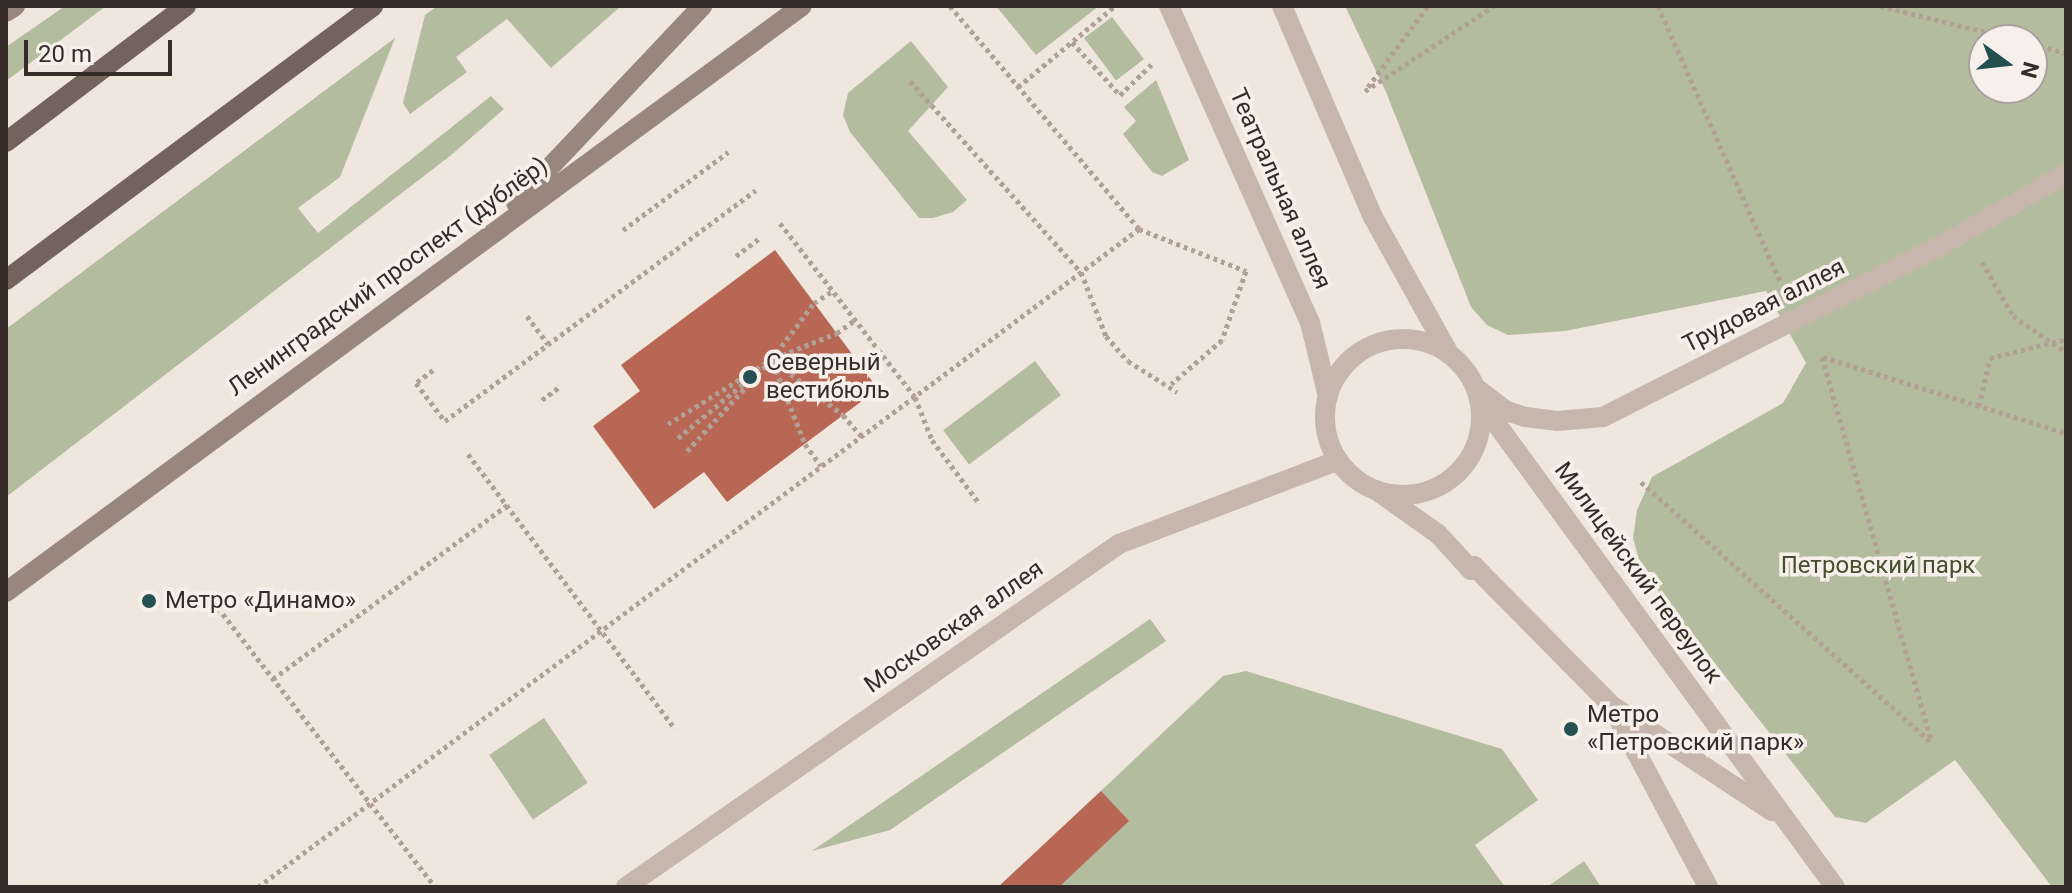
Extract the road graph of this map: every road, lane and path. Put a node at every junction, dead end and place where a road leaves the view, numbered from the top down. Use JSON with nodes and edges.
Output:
{"nodes":[{"id":1,"x":15,"y":6,"type":"edge"},
{"id":2,"x":186,"y":6,"type":"edge"},
{"id":3,"x":373,"y":6,"type":"edge"},
{"id":4,"x":702,"y":6,"type":"edge"},
{"id":5,"x":802,"y":6,"type":"edge"},
{"id":6,"x":950,"y":6,"type":"edge"},
{"id":7,"x":1115,"y":6,"type":"edge"},
{"id":8,"x":1169,"y":6,"type":"edge"},
{"id":9,"x":1282,"y":6,"type":"edge"},
{"id":10,"x":1428,"y":6,"type":"edge"},
{"id":11,"x":1494,"y":6,"type":"edge"},
{"id":12,"x":1658,"y":6,"type":"edge"},
{"id":13,"x":1880,"y":6,"type":"edge"},
{"id":14,"x":6,"y":12,"type":"edge"},
{"id":15,"x":1968,"y":28,"type":"edge"},
{"id":16,"x":1072,"y":42,"type":"junction"},
{"id":17,"x":1154,"y":62,"type":"dead end"},
{"id":18,"x":910,"y":81,"type":"dead end"},
{"id":19,"x":1018,"y":87,"type":"junction"},
{"id":20,"x":6,"y":142,"type":"edge"},
{"id":21,"x":728,"y":152,"type":"dead end"},
{"id":22,"x":2066,"y":174,"type":"edge"},
{"id":23,"x":756,"y":190,"type":"dead end"},
{"id":24,"x":780,"y":223,"type":"dead end"},
{"id":25,"x":1139,"y":229,"type":"junction"},
{"id":26,"x":623,"y":230,"type":"dead end"},
{"id":27,"x":483,"y":237,"type":"junction"},
{"id":28,"x":761,"y":237,"type":"dead end"},
{"id":29,"x":736,"y":256,"type":"dead end"},
{"id":30,"x":1984,"y":262,"type":"dead end"},
{"id":31,"x":1081,"y":272,"type":"junction"},
{"id":32,"x":6,"y":280,"type":"edge"},
{"id":33,"x":1780,"y":281,"type":"dead end"},
{"id":34,"x":834,"y":290,"type":"junction"},
{"id":35,"x":527,"y":316,"type":"dead end"},
{"id":36,"x":856,"y":319,"type":"junction"},
{"id":37,"x":2066,"y":339,"type":"edge"},
{"id":38,"x":2050,"y":341,"type":"junction"},
{"id":39,"x":548,"y":344,"type":"junction"},
{"id":40,"x":2066,"y":352,"type":"edge"},
{"id":41,"x":1450,"y":355,"type":"junction"},
{"id":42,"x":772,"y":359,"type":"junction"},
{"id":43,"x":433,"y":370,"type":"dead end"},
{"id":44,"x":1171,"y":384,"type":"junction"},
{"id":45,"x":559,"y":387,"type":"dead end"},
{"id":46,"x":1177,"y":392,"type":"dead end"},
{"id":47,"x":1477,"y":394,"type":"junction"},
{"id":48,"x":915,"y":397,"type":"junction"},
{"id":49,"x":1328,"y":398,"type":"junction"},
{"id":50,"x":542,"y":400,"type":"dead end"},
{"id":51,"x":1979,"y":406,"type":"junction"},
{"id":52,"x":668,"y":424,"type":"dead end"},
{"id":53,"x":2066,"y":433,"type":"edge"},
{"id":54,"x":861,"y":436,"type":"junction"},
{"id":55,"x":678,"y":438,"type":"dead end"},
{"id":56,"x":687,"y":451,"type":"dead end"},
{"id":57,"x":468,"y":454,"type":"dead end"},
{"id":58,"x":1339,"y":460,"type":"junction"},
{"id":59,"x":821,"y":466,"type":"junction"},
{"id":60,"x":1641,"y":482,"type":"dead end"},
{"id":61,"x":1376,"y":490,"type":"junction"},
{"id":62,"x":979,"y":503,"type":"dead end"},
{"id":63,"x":507,"y":505,"type":"junction"},
{"id":64,"x":6,"y":592,"type":"edge"},
{"id":65,"x":208,"y":595,"type":"dead end"},
{"id":66,"x":600,"y":631,"type":"junction"},
{"id":67,"x":273,"y":679,"type":"junction"},
{"id":68,"x":1611,"y":705,"type":"junction"},
{"id":69,"x":675,"y":729,"type":"dead end"},
{"id":70,"x":370,"y":803,"type":"junction"},
{"id":71,"x":1782,"y":817,"type":"junction"},
{"id":72,"x":258,"y":887,"type":"edge"},
{"id":73,"x":435,"y":887,"type":"edge"},
{"id":74,"x":626,"y":887,"type":"edge"},
{"id":75,"x":1708,"y":887,"type":"edge"},
{"id":76,"x":1835,"y":887,"type":"edge"}],
"edges":[{"from":1,"to":14,"type":"main road"},
{"from":2,"to":20,"type":"main road"},
{"from":3,"to":32,"type":"main road"},
{"from":4,"to":27,"type":"main road"},
{"from":5,"to":27,"type":"main road","name":"Ленинградский проспект (дублёр)"},
{"from":6,"to":19,"type":"path"},
{"from":7,"to":16,"type":"path"},
{"from":8,"to":49,"type":"street","name":"Театральная аллея"},
{"from":9,"to":41,"type":"street"},
{"from":10,"to":11,"type":"path"},
{"from":12,"to":33,"type":"path"},
{"from":13,"to":15,"type":"path"},
{"from":16,"to":17,"type":"path"},
{"from":16,"to":19,"type":"path"},
{"from":18,"to":31,"type":"path"},
{"from":19,"to":25,"type":"path"},
{"from":21,"to":26,"type":"path"},
{"from":22,"to":47,"type":"street","name":"Трудовая аллея"},
{"from":23,"to":39,"type":"path"},
{"from":24,"to":34,"type":"path"},
{"from":25,"to":31,"type":"path"},
{"from":25,"to":44,"type":"path"},
{"from":27,"to":64,"type":"main road","name":"Ленинградский проспект (дублёр)"},
{"from":28,"to":29,"type":"path"},
{"from":30,"to":38,"type":"path"},
{"from":31,"to":44,"type":"path"},
{"from":31,"to":48,"type":"path"},
{"from":34,"to":36,"type":"path"},
{"from":34,"to":42,"type":"path"},
{"from":35,"to":39,"type":"path"},
{"from":36,"to":42,"type":"path"},
{"from":36,"to":48,"type":"path"},
{"from":37,"to":38,"type":"path"},
{"from":38,"to":40,"type":"path"},
{"from":38,"to":51,"type":"path"},
{"from":39,"to":43,"type":"path"},
{"from":41,"to":47,"type":"street"},
{"from":41,"to":49,"type":"street"},
{"from":42,"to":52,"type":"path"},
{"from":42,"to":54,"type":"path"},
{"from":42,"to":55,"type":"path"},
{"from":42,"to":56,"type":"path"},
{"from":42,"to":59,"type":"path"},
{"from":44,"to":46,"type":"path"},
{"from":45,"to":50,"type":"path"},
{"from":47,"to":61,"type":"street"},
{"from":47,"to":71,"type":"street","name":"Милицейский переулок"},
{"from":48,"to":54,"type":"path"},
{"from":48,"to":62,"type":"path"},
{"from":49,"to":58,"type":"street"},
{"from":51,"to":53,"type":"path"},
{"from":51,"to":60,"type":"path"},
{"from":54,"to":59,"type":"path"},
{"from":57,"to":63,"type":"path"},
{"from":58,"to":61,"type":"street"},
{"from":58,"to":74,"type":"street","name":"Московская аллея"},
{"from":59,"to":66,"type":"path"},
{"from":61,"to":68,"type":"street","name":"Милицейский переулок"},
{"from":63,"to":66,"type":"path"},
{"from":63,"to":67,"type":"path"},
{"from":65,"to":67,"type":"path"},
{"from":66,"to":69,"type":"path"},
{"from":66,"to":70,"type":"path"},
{"from":67,"to":70,"type":"path"},
{"from":68,"to":71,"type":"street","name":"Милицейский переулок"},
{"from":68,"to":75,"type":"street"},
{"from":70,"to":72,"type":"path"},
{"from":70,"to":73,"type":"path"},
{"from":71,"to":76,"type":"street","name":"Милицейский переулок"}]}
